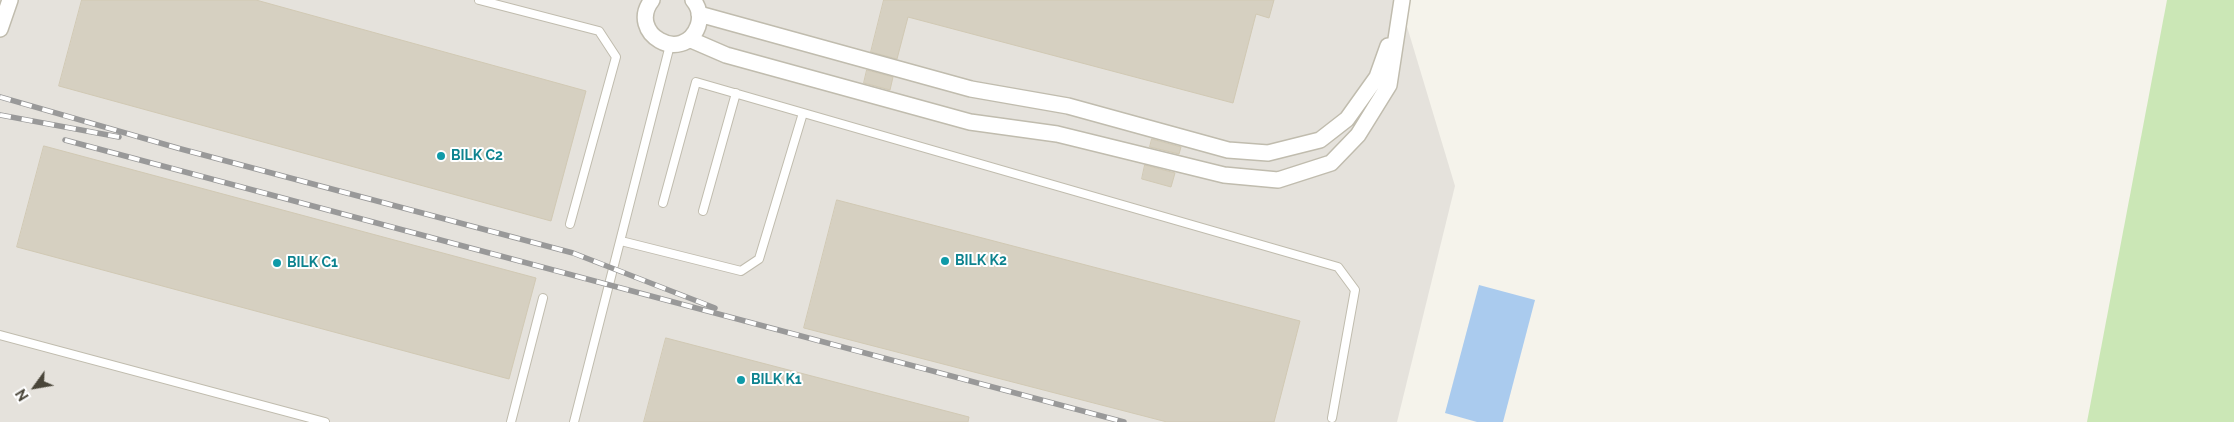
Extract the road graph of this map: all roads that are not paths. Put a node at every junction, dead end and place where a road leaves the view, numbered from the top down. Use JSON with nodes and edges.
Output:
{"nodes":[{"id":1,"x":10,"y":0,"type":"edge"},
{"id":2,"x":479,"y":0,"type":"edge"},
{"id":3,"x":693,"y":0,"type":"edge"},
{"id":4,"x":648,"y":1,"type":"edge"},
{"id":5,"x":1401,"y":6,"type":"edge"},
{"id":6,"x":699,"y":14,"type":"junction"},
{"id":7,"x":0,"y":30,"type":"edge"},
{"id":8,"x":689,"y":39,"type":"junction"},
{"id":9,"x":670,"y":44,"type":"junction"},
{"id":10,"x":736,"y":93,"type":"junction"},
{"id":11,"x":803,"y":113,"type":"junction"},
{"id":12,"x":663,"y":203,"type":"dead end"},
{"id":13,"x":703,"y":211,"type":"dead end"},
{"id":14,"x":570,"y":224,"type":"dead end"},
{"id":15,"x":621,"y":241,"type":"junction"},
{"id":16,"x":543,"y":298,"type":"dead end"},
{"id":17,"x":0,"y":335,"type":"edge"},
{"id":18,"x":1332,"y":418,"type":"dead end"},
{"id":19,"x":326,"y":422,"type":"edge"},
{"id":20,"x":511,"y":422,"type":"edge"},
{"id":21,"x":574,"y":422,"type":"edge"}],
"edges":[{"from":1,"to":7,"type":"street"},
{"from":2,"to":14,"type":"lane"},
{"from":3,"to":6,"type":"street"},
{"from":4,"to":9,"type":"street"},
{"from":5,"to":6,"type":"street"},
{"from":5,"to":8,"type":"street"},
{"from":6,"to":8,"type":"street"},
{"from":8,"to":9,"type":"street"},
{"from":9,"to":15,"type":"lane"},
{"from":10,"to":11,"type":"lane"},
{"from":10,"to":12,"type":"lane"},
{"from":10,"to":13,"type":"lane"},
{"from":11,"to":15,"type":"lane"},
{"from":11,"to":18,"type":"lane"},
{"from":15,"to":21,"type":"lane"},
{"from":16,"to":20,"type":"lane"},
{"from":17,"to":19,"type":"lane"}]}
